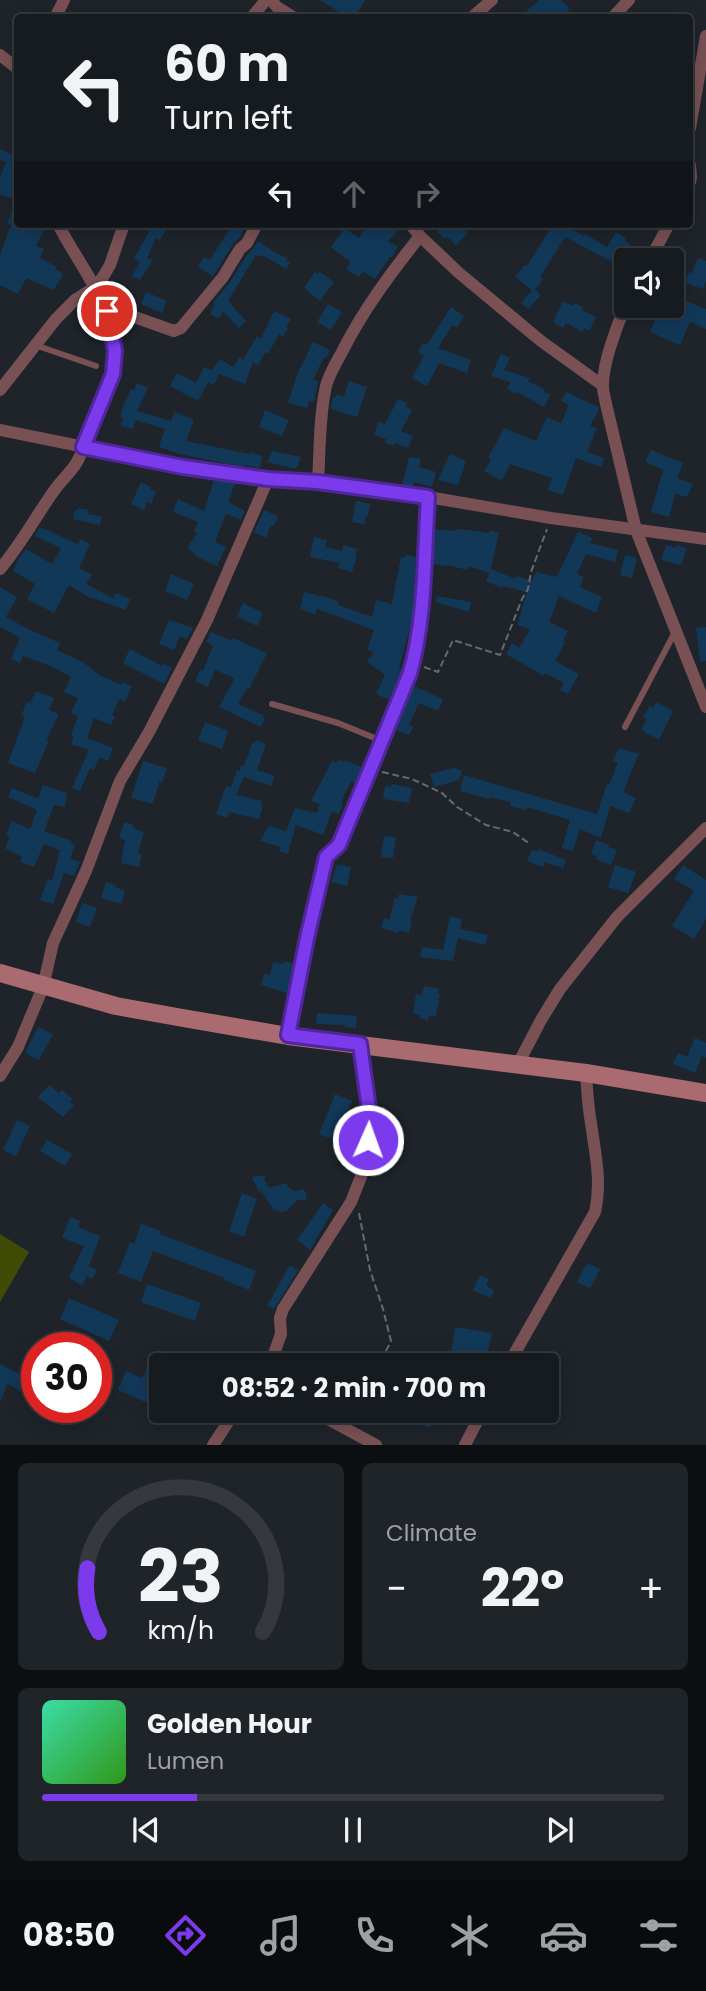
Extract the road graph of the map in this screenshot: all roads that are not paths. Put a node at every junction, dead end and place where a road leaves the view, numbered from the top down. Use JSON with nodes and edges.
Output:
{"nodes":[{"id":1,"x":269,"y":0,"type":"edge"},
{"id":2,"x":492,"y":0,"type":"edge"},
{"id":3,"x":629,"y":0,"type":"edge"},
{"id":4,"x":255,"y":14,"type":"edge"},
{"id":5,"x":288,"y":14,"type":"edge"},
{"id":6,"x":476,"y":14,"type":"edge"},
{"id":7,"x":616,"y":14,"type":"edge"},
{"id":8,"x":706,"y":36,"type":"edge"},
{"id":9,"x":0,"y":55,"type":"edge"},
{"id":10,"x":14,"y":66,"type":"edge"},
{"id":11,"x":693,"y":111,"type":"edge"},
{"id":12,"x":60,"y":228,"type":"edge"},
{"id":13,"x":123,"y":228,"type":"edge"},
{"id":14,"x":255,"y":228,"type":"edge"},
{"id":15,"x":413,"y":228,"type":"edge"},
{"id":16,"x":667,"y":228,"type":"edge"},
{"id":17,"x":420,"y":236,"type":"junction"},
{"id":18,"x":656,"y":248,"type":"edge"},
{"id":19,"x":95,"y":287,"type":"junction"},
{"id":20,"x":107,"y":311,"type":"junction"},
{"id":21,"x":620,"y":318,"type":"edge"},
{"id":22,"x":36,"y":345,"type":"junction"},
{"id":23,"x":96,"y":366,"type":"dead end"},
{"id":24,"x":603,"y":385,"type":"junction"},
{"id":25,"x":0,"y":390,"type":"edge"},
{"id":26,"x":0,"y":430,"type":"edge"},
{"id":27,"x":83,"y":447,"type":"junction"},
{"id":28,"x":268,"y":479,"type":"junction"},
{"id":29,"x":318,"y":482,"type":"junction"},
{"id":30,"x":428,"y":497,"type":"junction"},
{"id":31,"x":636,"y":530,"type":"junction"},
{"id":32,"x":706,"y":539,"type":"edge"},
{"id":33,"x":0,"y":569,"type":"edge"},
{"id":34,"x":676,"y":631,"type":"junction"},
{"id":35,"x":272,"y":704,"type":"dead end"},
{"id":36,"x":706,"y":707,"type":"edge"},
{"id":37,"x":625,"y":727,"type":"dead end"},
{"id":38,"x":382,"y":741,"type":"junction"},
{"id":39,"x":706,"y":828,"type":"edge"},
{"id":40,"x":0,"y":973,"type":"edge"},
{"id":41,"x":44,"y":986,"type":"junction"},
{"id":42,"x":288,"y":1035,"type":"junction"},
{"id":43,"x":360,"y":1044,"type":"junction"},
{"id":44,"x":518,"y":1064,"type":"junction"},
{"id":45,"x":586,"y":1073,"type":"junction"},
{"id":46,"x":0,"y":1076,"type":"edge"},
{"id":47,"x":706,"y":1093,"type":"edge"},
{"id":48,"x":274,"y":1353,"type":"edge"},
{"id":49,"x":515,"y":1353,"type":"edge"},
{"id":50,"x":227,"y":1423,"type":"edge"},
{"id":51,"x":335,"y":1423,"type":"edge"},
{"id":52,"x":477,"y":1423,"type":"edge"},
{"id":53,"x":213,"y":1445,"type":"edge"},
{"id":54,"x":376,"y":1445,"type":"edge"},
{"id":55,"x":465,"y":1445,"type":"edge"}],
"edges":[{"from":1,"to":4,"type":"street"},
{"from":1,"to":5,"type":"street"},
{"from":2,"to":6,"type":"street"},
{"from":3,"to":7,"type":"street"},
{"from":8,"to":11,"type":"street"},
{"from":9,"to":10,"type":"street"},
{"from":12,"to":19,"type":"street"},
{"from":13,"to":19,"type":"street"},
{"from":14,"to":20,"type":"street"},
{"from":15,"to":17,"type":"street"},
{"from":16,"to":18,"type":"street"},
{"from":17,"to":24,"type":"street"},
{"from":17,"to":29,"type":"street"},
{"from":19,"to":20,"type":"street"},
{"from":19,"to":22,"type":"street"},
{"from":20,"to":27,"type":"street"},
{"from":21,"to":24,"type":"street"},
{"from":22,"to":23,"type":"lane"},
{"from":22,"to":25,"type":"street"},
{"from":24,"to":31,"type":"street"},
{"from":26,"to":27,"type":"street"},
{"from":27,"to":28,"type":"street"},
{"from":27,"to":33,"type":"street"},
{"from":28,"to":29,"type":"street"},
{"from":28,"to":41,"type":"street"},
{"from":29,"to":30,"type":"street"},
{"from":30,"to":31,"type":"street"},
{"from":30,"to":38,"type":"street"},
{"from":31,"to":32,"type":"street"},
{"from":31,"to":34,"type":"street"},
{"from":34,"to":36,"type":"street"},
{"from":34,"to":37,"type":"lane"},
{"from":35,"to":38,"type":"lane"},
{"from":38,"to":42,"type":"street"},
{"from":39,"to":44,"type":"street"},
{"from":40,"to":41,"type":"street"},
{"from":41,"to":42,"type":"street"},
{"from":41,"to":46,"type":"street"},
{"from":42,"to":43,"type":"street"},
{"from":43,"to":44,"type":"street"},
{"from":43,"to":48,"type":"street"},
{"from":44,"to":45,"type":"street"},
{"from":45,"to":47,"type":"street"},
{"from":45,"to":49,"type":"street"},
{"from":50,"to":53,"type":"street"},
{"from":51,"to":54,"type":"street"},
{"from":52,"to":55,"type":"street"}]}
